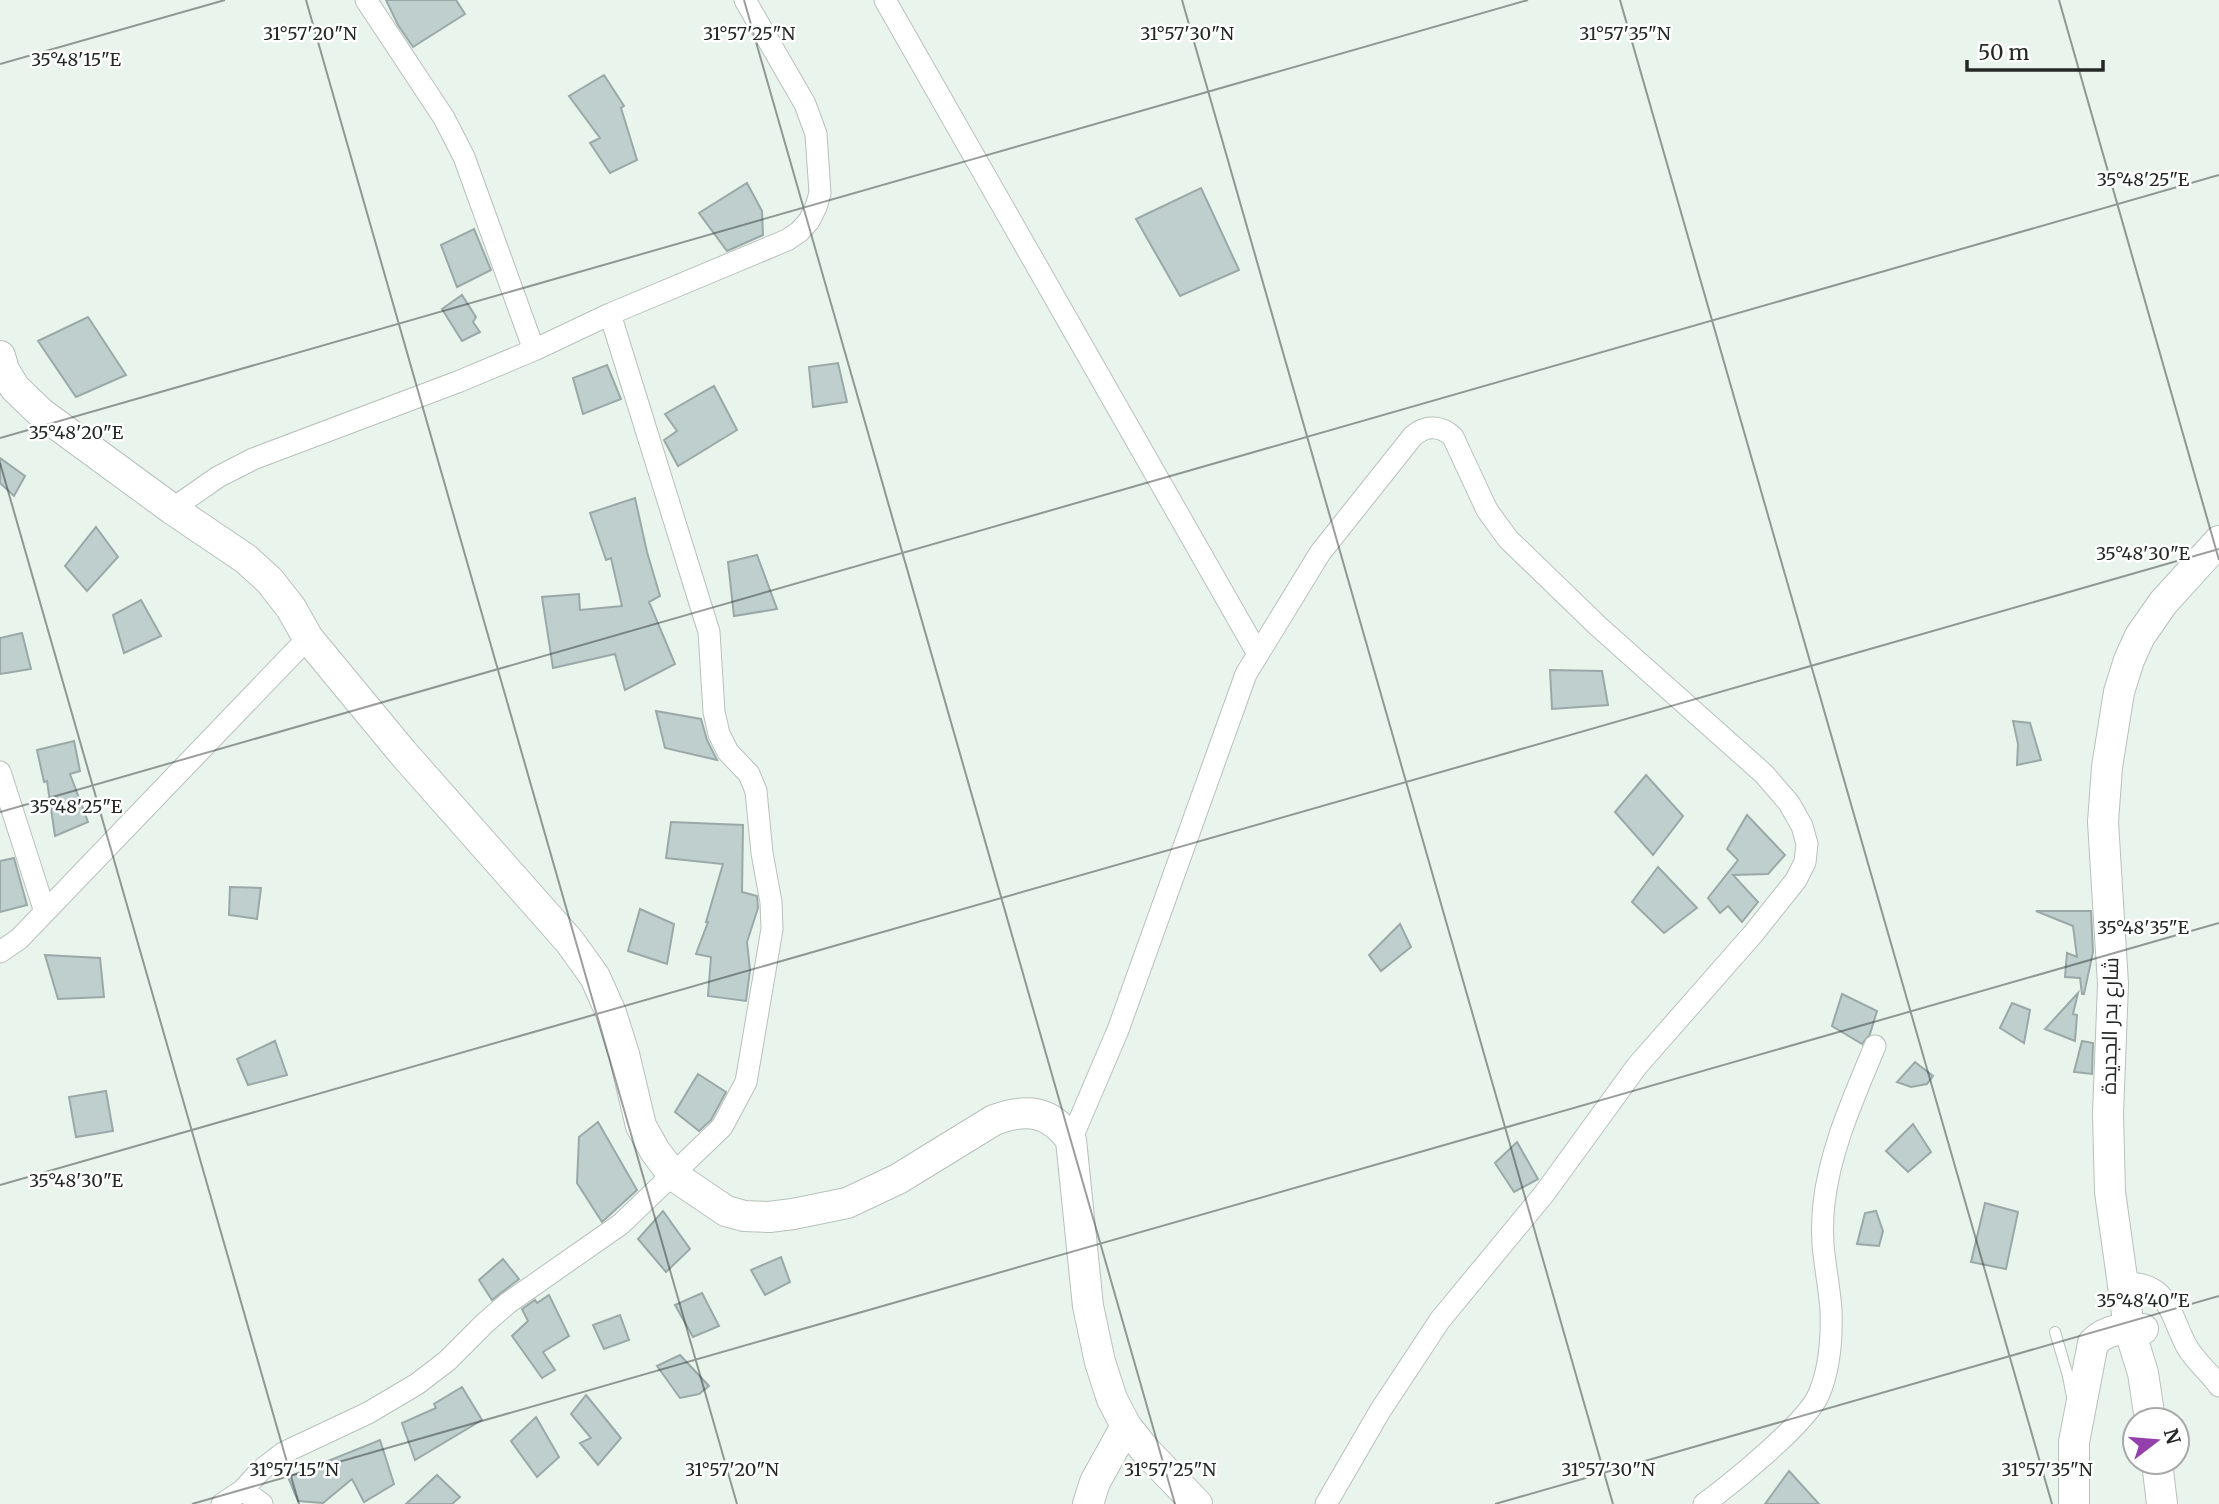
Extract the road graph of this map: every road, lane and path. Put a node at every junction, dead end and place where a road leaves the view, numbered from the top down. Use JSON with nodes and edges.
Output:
{"nodes":[{"id":1,"x":366,"y":0,"type":"edge"},
{"id":2,"x":745,"y":0,"type":"edge"},
{"id":3,"x":885,"y":0,"type":"edge"},
{"id":4,"x":610,"y":314,"type":"junction"},
{"id":5,"x":534,"y":350,"type":"junction"},
{"id":6,"x":1,"y":365,"type":"edge"},
{"id":7,"x":172,"y":509,"type":"junction"},
{"id":8,"x":2219,"y":541,"type":"edge"},
{"id":9,"x":2219,"y":565,"type":"edge"},
{"id":10,"x":309,"y":638,"type":"junction"},
{"id":11,"x":1258,"y":654,"type":"junction"},
{"id":12,"x":0,"y":772,"type":"edge"},
{"id":13,"x":45,"y":912,"type":"junction"},
{"id":14,"x":0,"y":952,"type":"edge"},
{"id":15,"x":1875,"y":1046,"type":"dead end"},
{"id":16,"x":1070,"y":1140,"type":"junction"},
{"id":17,"x":673,"y":1175,"type":"junction"},
{"id":18,"x":2128,"y":1282,"type":"junction"},
{"id":19,"x":2136,"y":1328,"type":"junction"},
{"id":20,"x":2055,"y":1332,"type":"dead end"},
{"id":21,"x":2219,"y":1386,"type":"edge"},
{"id":22,"x":2148,"y":1406,"type":"edge"},
{"id":23,"x":1126,"y":1426,"type":"junction"},
{"id":24,"x":2074,"y":1442,"type":"junction"},
{"id":25,"x":2159,"y":1476,"type":"edge"},
{"id":26,"x":243,"y":1490,"type":"junction"},
{"id":27,"x":222,"y":1504,"type":"edge"},
{"id":28,"x":262,"y":1504,"type":"edge"},
{"id":29,"x":1088,"y":1504,"type":"edge"},
{"id":30,"x":1197,"y":1504,"type":"edge"},
{"id":31,"x":1326,"y":1504,"type":"edge"},
{"id":32,"x":1703,"y":1504,"type":"edge"},
{"id":33,"x":2074,"y":1504,"type":"edge"},
{"id":34,"x":2162,"y":1504,"type":"edge"}],
"edges":[{"from":1,"to":5,"type":"street"},
{"from":2,"to":4,"type":"street"},
{"from":3,"to":11,"type":"street"},
{"from":4,"to":5,"type":"street"},
{"from":4,"to":17,"type":"street"},
{"from":5,"to":7,"type":"street"},
{"from":6,"to":7,"type":"street"},
{"from":7,"to":10,"type":"street"},
{"from":8,"to":18,"type":"street","name":"شارع بدر الجديدة"},
{"from":9,"to":18,"type":"street","name":"شارع بدر الجديدة"},
{"from":10,"to":13,"type":"street"},
{"from":10,"to":17,"type":"street"},
{"from":11,"to":16,"type":"street"},
{"from":11,"to":31,"type":"street"},
{"from":12,"to":13,"type":"street"},
{"from":13,"to":14,"type":"street"},
{"from":15,"to":32,"type":"street"},
{"from":16,"to":17,"type":"street"},
{"from":16,"to":23,"type":"street"},
{"from":17,"to":26,"type":"street"},
{"from":18,"to":19,"type":"street","name":"شارع بدر الجديدة"},
{"from":18,"to":21,"type":"street"},
{"from":19,"to":22,"type":"street","name":"شارع بدر الجديدة"},
{"from":19,"to":24,"type":"street"},
{"from":20,"to":24,"type":"lane"},
{"from":23,"to":29,"type":"street"},
{"from":23,"to":30,"type":"street"},
{"from":24,"to":33,"type":"street"},
{"from":25,"to":34,"type":"street"},
{"from":26,"to":27,"type":"street"},
{"from":26,"to":28,"type":"street"}]}
